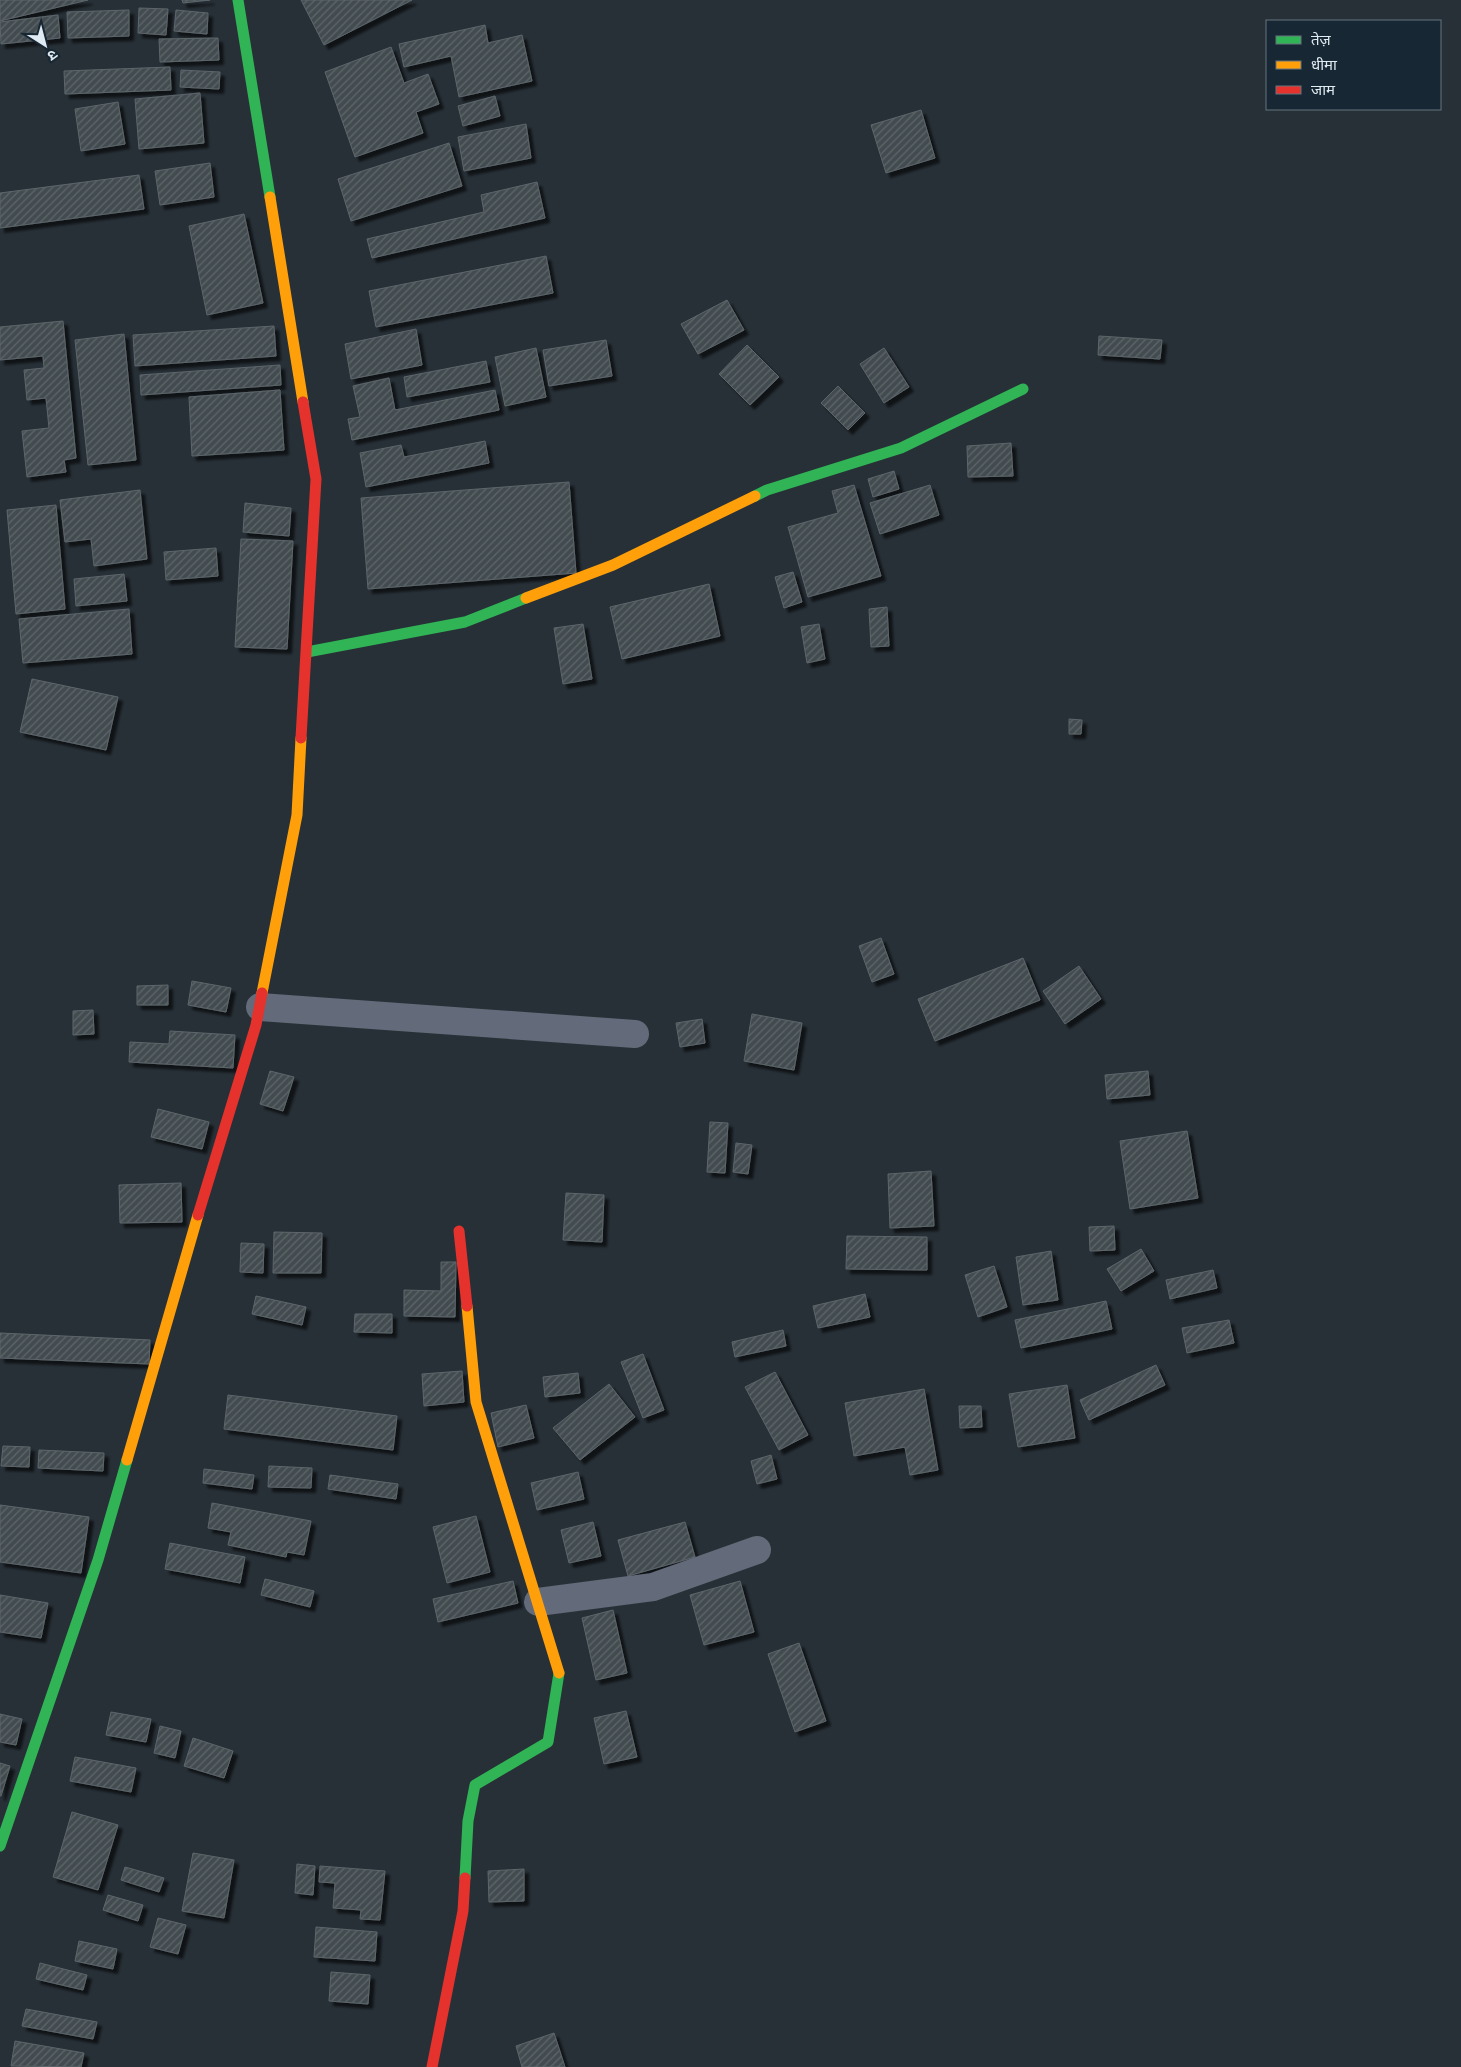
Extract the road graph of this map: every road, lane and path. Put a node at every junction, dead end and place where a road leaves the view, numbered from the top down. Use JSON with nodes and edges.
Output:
{"nodes":[{"id":1,"x":238,"y":0,"type":"edge"},
{"id":2,"x":1023,"y":389,"type":"dead end"},
{"id":3,"x":307,"y":652,"type":"junction"},
{"id":4,"x":260,"y":1007,"type":"junction"},
{"id":5,"x":636,"y":1034,"type":"dead end"},
{"id":6,"x":459,"y":1231,"type":"dead end"},
{"id":7,"x":757,"y":1550,"type":"dead end"},
{"id":8,"x":538,"y":1602,"type":"junction"},
{"id":9,"x":0,"y":1846,"type":"edge"},
{"id":10,"x":432,"y":2067,"type":"edge"}],
"edges":[{"from":1,"to":3,"type":"street"},
{"from":2,"to":3,"type":"street"},
{"from":3,"to":4,"type":"street"},
{"from":4,"to":5,"type":"street"},
{"from":4,"to":9,"type":"street"},
{"from":6,"to":8,"type":"street"},
{"from":7,"to":8,"type":"street"},
{"from":8,"to":10,"type":"street"}]}
